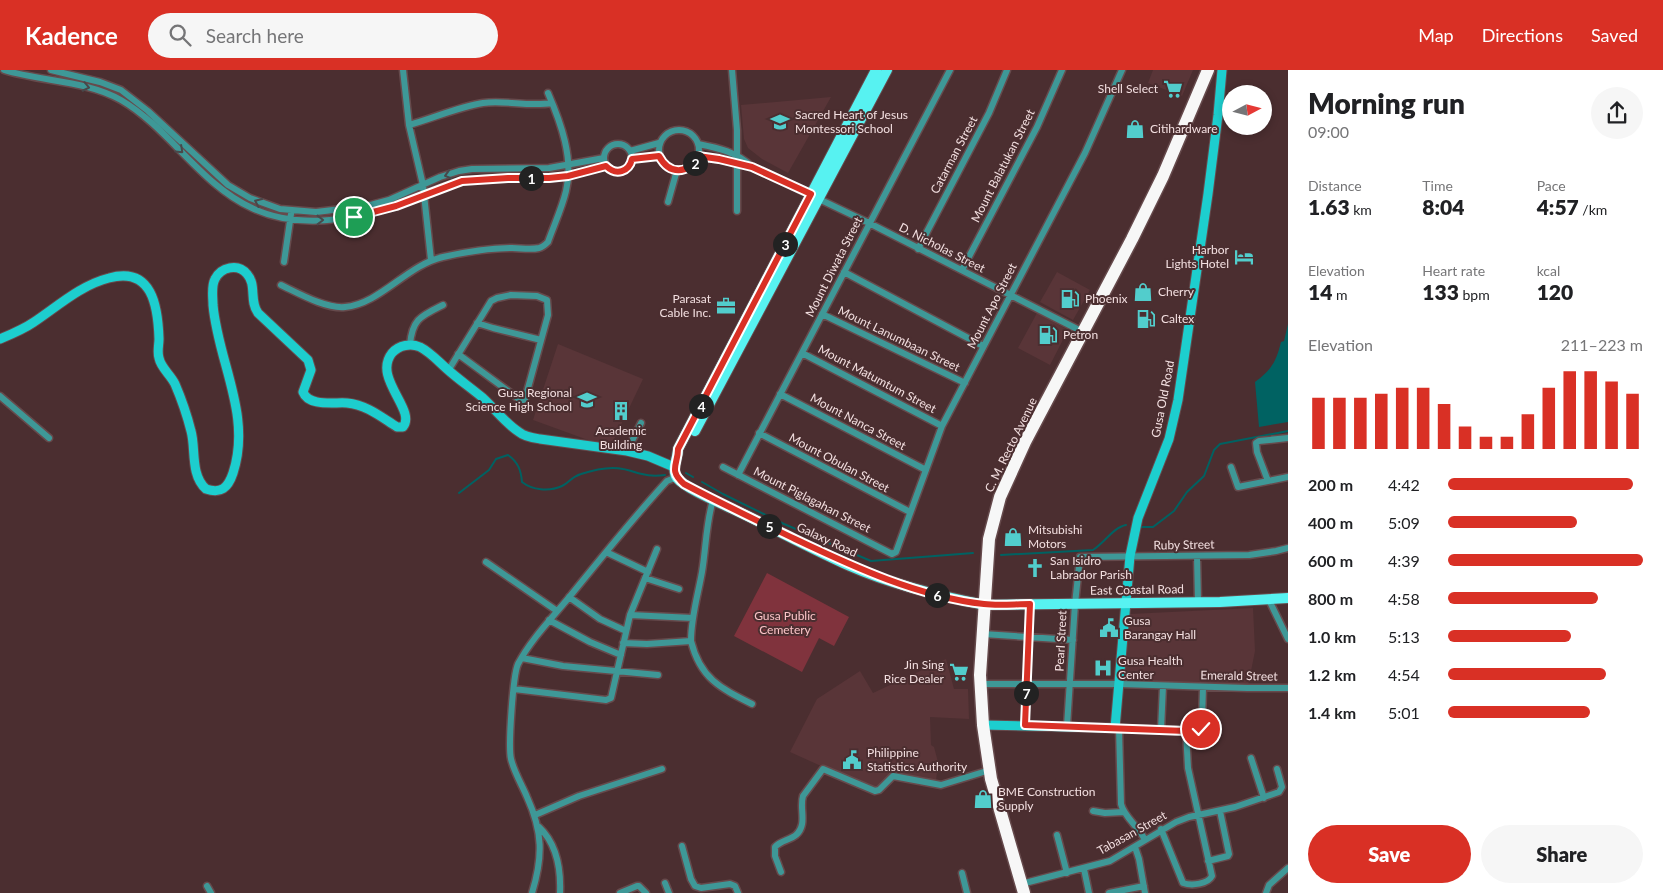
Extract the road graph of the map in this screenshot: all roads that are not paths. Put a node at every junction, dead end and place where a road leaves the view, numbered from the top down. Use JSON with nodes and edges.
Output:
{"nodes":[{"id":1,"x":4,"y":70,"type":"edge"},
{"id":2,"x":53,"y":70,"type":"edge"},
{"id":3,"x":403,"y":70,"type":"edge"},
{"id":4,"x":732,"y":70,"type":"edge"},
{"id":5,"x":876,"y":70,"type":"edge"},
{"id":6,"x":887,"y":70,"type":"edge"},
{"id":7,"x":950,"y":70,"type":"edge"},
{"id":8,"x":1007,"y":70,"type":"edge"},
{"id":9,"x":1062,"y":70,"type":"edge"},
{"id":10,"x":1122,"y":70,"type":"edge"},
{"id":11,"x":1208,"y":70,"type":"edge"},
{"id":12,"x":1222,"y":70,"type":"edge"},
{"id":13,"x":55,"y":82,"type":"junction"},
{"id":14,"x":871,"y":90,"type":"junction"},
{"id":15,"x":548,"y":93,"type":"dead end"},
{"id":16,"x":552,"y":103,"type":"junction"},
{"id":17,"x":146,"y":114,"type":"junction"},
{"id":18,"x":410,"y":125,"type":"junction"},
{"id":19,"x":659,"y":143,"type":"junction"},
{"id":20,"x":698,"y":144,"type":"junction"},
{"id":21,"x":630,"y":151,"type":"junction"},
{"id":22,"x":737,"y":155,"type":"junction"},
{"id":23,"x":659,"y":156,"type":"junction"},
{"id":24,"x":698,"y":156,"type":"junction"},
{"id":25,"x":604,"y":158,"type":"junction"},
{"id":26,"x":632,"y":159,"type":"junction"},
{"id":27,"x":737,"y":164,"type":"junction"},
{"id":28,"x":569,"y":165,"type":"junction"},
{"id":29,"x":606,"y":166,"type":"junction"},
{"id":30,"x":752,"y":167,"type":"junction"},
{"id":31,"x":212,"y":169,"type":"junction"},
{"id":32,"x":676,"y":170,"type":"junction"},
{"id":33,"x":207,"y":175,"type":"junction"},
{"id":34,"x":568,"y":176,"type":"junction"},
{"id":35,"x":423,"y":185,"type":"junction"},
{"id":36,"x":424,"y":195,"type":"junction"},
{"id":37,"x":814,"y":196,"type":"junction"},
{"id":38,"x":668,"y":202,"type":"dead end"},
{"id":39,"x":291,"y":211,"type":"junction"},
{"id":40,"x":737,"y":211,"type":"dead end"},
{"id":41,"x":290,"y":219,"type":"junction"},
{"id":42,"x":869,"y":223,"type":"junction"},
{"id":43,"x":918,"y":249,"type":"junction"},
{"id":44,"x":431,"y":260,"type":"junction"},
{"id":45,"x":284,"y":262,"type":"dead end"},
{"id":46,"x":962,"y":270,"type":"junction"},
{"id":47,"x":844,"y":272,"type":"junction"},
{"id":48,"x":281,"y":285,"type":"dead end"},
{"id":49,"x":1010,"y":295,"type":"junction"},
{"id":50,"x":443,"y":305,"type":"dead end"},
{"id":51,"x":822,"y":314,"type":"junction"},
{"id":52,"x":477,"y":322,"type":"junction"},
{"id":53,"x":1084,"y":332,"type":"junction"},
{"id":54,"x":0,"y":339,"type":"edge"},
{"id":55,"x":541,"y":340,"type":"junction"},
{"id":56,"x":410,"y":345,"type":"junction"},
{"id":57,"x":983,"y":346,"type":"junction"},
{"id":58,"x":802,"y":353,"type":"junction"},
{"id":59,"x":458,"y":354,"type":"junction"},
{"id":60,"x":448,"y":371,"type":"junction"},
{"id":61,"x":965,"y":383,"type":"junction"},
{"id":62,"x":780,"y":394,"type":"junction"},
{"id":63,"x":0,"y":396,"type":"edge"},
{"id":64,"x":641,"y":423,"type":"dead end"},
{"id":65,"x":942,"y":426,"type":"junction"},
{"id":66,"x":759,"y":433,"type":"junction"},
{"id":67,"x":49,"y":438,"type":"dead end"},
{"id":68,"x":1288,"y":438,"type":"edge"},
{"id":69,"x":627,"y":451,"type":"junction"},
{"id":70,"x":723,"y":467,"type":"dead end"},
{"id":71,"x":1231,"y":467,"type":"dead end"},
{"id":72,"x":926,"y":470,"type":"junction"},
{"id":73,"x":676,"y":472,"type":"junction"},
{"id":74,"x":738,"y":475,"type":"junction"},
{"id":75,"x":1288,"y":477,"type":"edge"},
{"id":76,"x":1268,"y":482,"type":"junction"},
{"id":77,"x":713,"y":500,"type":"junction"},
{"id":78,"x":910,"y":512,"type":"junction"},
{"id":79,"x":1288,"y":548,"type":"edge"},
{"id":80,"x":658,"y":550,"type":"dead end"},
{"id":81,"x":606,"y":552,"type":"junction"},
{"id":82,"x":892,"y":554,"type":"joint"},
{"id":83,"x":1130,"y":556,"type":"junction"},
{"id":84,"x":1196,"y":556,"type":"junction"},
{"id":85,"x":1080,"y":557,"type":"joint"},
{"id":86,"x":486,"y":562,"type":"dead end"},
{"id":87,"x":646,"y":575,"type":"junction"},
{"id":88,"x":680,"y":589,"type":"dead end"},
{"id":89,"x":569,"y":597,"type":"junction"},
{"id":90,"x":1268,"y":598,"type":"junction"},
{"id":91,"x":1288,"y":598,"type":"edge"},
{"id":92,"x":1198,"y":602,"type":"junction"},
{"id":93,"x":1030,"y":604,"type":"junction"},
{"id":94,"x":1075,"y":604,"type":"junction"},
{"id":95,"x":1126,"y":604,"type":"junction"},
{"id":96,"x":985,"y":605,"type":"junction"},
{"id":97,"x":557,"y":611,"type":"junction"},
{"id":98,"x":630,"y":615,"type":"junction"},
{"id":99,"x":693,"y":618,"type":"junction"},
{"id":100,"x":550,"y":620,"type":"junction"},
{"id":101,"x":626,"y":631,"type":"junction"},
{"id":102,"x":983,"y":634,"type":"junction"},
{"id":103,"x":1028,"y":638,"type":"junction"},
{"id":104,"x":1288,"y":639,"type":"edge"},
{"id":105,"x":1073,"y":640,"type":"junction"},
{"id":106,"x":691,"y":641,"type":"junction"},
{"id":107,"x":623,"y":643,"type":"junction"},
{"id":108,"x":621,"y":655,"type":"junction"},
{"id":109,"x":522,"y":658,"type":"junction"},
{"id":110,"x":618,"y":670,"type":"junction"},
{"id":111,"x":658,"y":675,"type":"dead end"},
{"id":112,"x":980,"y":684,"type":"junction"},
{"id":113,"x":1026,"y":684,"type":"junction"},
{"id":114,"x":1070,"y":684,"type":"junction"},
{"id":115,"x":1120,"y":684,"type":"junction"},
{"id":116,"x":1163,"y":686,"type":"junction"},
{"id":117,"x":1204,"y":687,"type":"junction"},
{"id":118,"x":1288,"y":688,"type":"edge"},
{"id":119,"x":514,"y":689,"type":"junction"},
{"id":120,"x":752,"y":704,"type":"dead end"},
{"id":121,"x":983,"y":725,"type":"junction"},
{"id":122,"x":1025,"y":725,"type":"junction"},
{"id":123,"x":1067,"y":726,"type":"junction"},
{"id":124,"x":1117,"y":728,"type":"junction"},
{"id":125,"x":1161,"y":730,"type":"junction"},
{"id":126,"x":1186,"y":731,"type":"junction"},
{"id":127,"x":1251,"y":758,"type":"dead end"},
{"id":128,"x":662,"y":769,"type":"dead end"},
{"id":129,"x":1277,"y":769,"type":"dead end"},
{"id":130,"x":990,"y":770,"type":"junction"},
{"id":131,"x":1264,"y":798,"type":"junction"},
{"id":132,"x":1220,"y":810,"type":"junction"},
{"id":133,"x":1093,"y":811,"type":"dead end"},
{"id":134,"x":1124,"y":812,"type":"junction"},
{"id":135,"x":1198,"y":814,"type":"junction"},
{"id":136,"x":535,"y":815,"type":"junction"},
{"id":137,"x":538,"y":826,"type":"junction"},
{"id":138,"x":1161,"y":829,"type":"junction"},
{"id":139,"x":1057,"y":835,"type":"dead end"},
{"id":140,"x":1145,"y":840,"type":"junction"},
{"id":141,"x":682,"y":846,"type":"dead end"},
{"id":142,"x":1135,"y":847,"type":"junction"},
{"id":143,"x":1208,"y":861,"type":"junction"},
{"id":144,"x":1288,"y":868,"type":"edge"},
{"id":145,"x":1084,"y":869,"type":"junction"},
{"id":146,"x":781,"y":872,"type":"dead end"},
{"id":147,"x":962,"y":873,"type":"dead end"},
{"id":148,"x":1067,"y":873,"type":"junction"},
{"id":149,"x":665,"y":883,"type":"dead end"},
{"id":150,"x":207,"y":886,"type":"dead end"},
{"id":151,"x":1144,"y":886,"type":"junction"},
{"id":152,"x":1022,"y":888,"type":"edge"},
{"id":153,"x":212,"y":893,"type":"edge"},
{"id":154,"x":532,"y":893,"type":"edge"},
{"id":155,"x":560,"y":893,"type":"edge"},
{"id":156,"x":620,"y":893,"type":"edge"},
{"id":157,"x":646,"y":893,"type":"edge"},
{"id":158,"x":669,"y":893,"type":"edge"},
{"id":159,"x":738,"y":893,"type":"edge"},
{"id":160,"x":968,"y":893,"type":"edge"},
{"id":161,"x":1089,"y":893,"type":"edge"},
{"id":162,"x":1109,"y":893,"type":"edge"},
{"id":163,"x":1145,"y":893,"type":"edge"},
{"id":164,"x":1266,"y":893,"type":"edge"}],
"edges":[{"from":1,"to":13,"type":"street"},
{"from":2,"to":13,"type":"street"},
{"from":2,"to":17,"type":"street"},
{"from":3,"to":18,"type":"street"},
{"from":4,"to":22,"type":"street"},
{"from":5,"to":14,"type":"main road"},
{"from":6,"to":14,"type":"main road"},
{"from":7,"to":42,"type":"street","name":"Mount Diwata Street"},
{"from":8,"to":43,"type":"street","name":"Catarman Street"},
{"from":9,"to":46,"type":"street","name":"Mount Balatukan Street"},
{"from":10,"to":49,"type":"street","name":"Mount Apo Street"},
{"from":11,"to":53,"type":"highway","name":"C. M. Recto Avenue"},
{"from":12,"to":83,"type":"main road","name":"Gusa Old Road"},
{"from":13,"to":17,"type":"street","one_way":true},
{"from":14,"to":37,"type":"main road"},
{"from":15,"to":16,"type":"street"},
{"from":16,"to":18,"type":"street"},
{"from":16,"to":28,"type":"street"},
{"from":17,"to":31,"type":"street"},
{"from":17,"to":33,"type":"street","one_way":true},
{"from":18,"to":35,"type":"street"},
{"from":19,"to":20,"type":"street"},
{"from":19,"to":21,"type":"street"},
{"from":19,"to":23,"type":"street"},
{"from":20,"to":22,"type":"street"},
{"from":20,"to":24,"type":"street"},
{"from":21,"to":25,"type":"street"},
{"from":21,"to":26,"type":"street"},
{"from":22,"to":27,"type":"street"},
{"from":22,"to":30,"type":"street"},
{"from":23,"to":26,"type":"street"},
{"from":23,"to":32,"type":"street"},
{"from":24,"to":27,"type":"street"},
{"from":24,"to":32,"type":"street"},
{"from":25,"to":28,"type":"street"},
{"from":25,"to":29,"type":"street"},
{"from":26,"to":29,"type":"street"},
{"from":27,"to":30,"type":"street"},
{"from":27,"to":40,"type":"street"},
{"from":28,"to":34,"type":"street"},
{"from":28,"to":35,"type":"street","one_way":true},
{"from":29,"to":34,"type":"street"},
{"from":30,"to":37,"type":"street","name":"D. Nicholas Street"},
{"from":31,"to":33,"type":"street"},
{"from":39,"to":31,"type":"street","one_way":true},
{"from":32,"to":38,"type":"street"},
{"from":33,"to":41,"type":"street"},
{"from":34,"to":36,"type":"street"},
{"from":34,"to":44,"type":"street"},
{"from":35,"to":36,"type":"street"},
{"from":35,"to":39,"type":"street"},
{"from":41,"to":36,"type":"street","one_way":true},
{"from":36,"to":44,"type":"street"},
{"from":37,"to":42,"type":"street","name":"D. Nicholas Street"},
{"from":37,"to":73,"type":"main road"},
{"from":39,"to":41,"type":"street"},
{"from":41,"to":45,"type":"street"},
{"from":42,"to":43,"type":"street","name":"D. Nicholas Street"},
{"from":42,"to":47,"type":"street","name":"Mount Diwata Street"},
{"from":43,"to":46,"type":"street","name":"D. Nicholas Street"},
{"from":44,"to":48,"type":"street"},
{"from":46,"to":49,"type":"street","name":"D. Nicholas Street"},
{"from":47,"to":51,"type":"street","name":"Mount Diwata Street"},
{"from":47,"to":57,"type":"street"},
{"from":49,"to":53,"type":"street","name":"D. Nicholas Street"},
{"from":49,"to":57,"type":"street","name":"Mount Apo Street"},
{"from":50,"to":56,"type":"street"},
{"from":51,"to":58,"type":"street","name":"Mount Diwata Street"},
{"from":51,"to":61,"type":"street","name":"Mount Lanumbaan Street"},
{"from":52,"to":55,"type":"street"},
{"from":52,"to":55,"type":"street"},
{"from":52,"to":59,"type":"street"},
{"from":53,"to":96,"type":"highway","name":"C. M. Recto Avenue"},
{"from":54,"to":56,"type":"main road"},
{"from":55,"to":59,"type":"street"},
{"from":56,"to":60,"type":"main road"},
{"from":57,"to":61,"type":"street","name":"Mount Apo Street"},
{"from":58,"to":62,"type":"street","name":"Mount Diwata Street"},
{"from":58,"to":65,"type":"street","name":"Mount Matumtum Street"},
{"from":59,"to":60,"type":"street"},
{"from":60,"to":69,"type":"main road"},
{"from":61,"to":65,"type":"street","name":"Mount Apo Street"},
{"from":62,"to":66,"type":"street","name":"Mount Diwata Street"},
{"from":62,"to":72,"type":"street","name":"Mount Nanca Street"},
{"from":63,"to":67,"type":"street"},
{"from":64,"to":69,"type":"street"},
{"from":65,"to":72,"type":"street","name":"Mount Apo Street"},
{"from":66,"to":74,"type":"street","name":"Mount Diwata Street"},
{"from":66,"to":78,"type":"street","name":"Mount Obulan Street"},
{"from":68,"to":76,"type":"street"},
{"from":69,"to":73,"type":"main road"},
{"from":70,"to":74,"type":"street","name":"Mount Piglagahan Street"},
{"from":71,"to":76,"type":"street"},
{"from":72,"to":78,"type":"street","name":"Mount Apo Street"},
{"from":73,"to":77,"type":"main road","name":"Galaxy Road"},
{"from":73,"to":81,"type":"street"},
{"from":74,"to":82,"type":"street","name":"Mount Piglagahan Street"},
{"from":75,"to":76,"type":"street"},
{"from":77,"to":96,"type":"main road","name":"Galaxy Road"},
{"from":77,"to":99,"type":"street"},
{"from":78,"to":82,"type":"street","name":"Mount Apo Street"},
{"from":79,"to":84,"type":"street","name":"Ruby Street"},
{"from":80,"to":87,"type":"street"},
{"from":81,"to":87,"type":"street"},
{"from":81,"to":89,"type":"street"},
{"from":83,"to":84,"type":"street","name":"Ruby Street"},
{"from":83,"to":85,"type":"street","name":"Ruby Street"},
{"from":83,"to":95,"type":"main road","name":"Gusa Old Road"},
{"from":84,"to":92,"type":"street"},
{"from":85,"to":94,"type":"street","name":"Pearl Street"},
{"from":86,"to":97,"type":"street"},
{"from":87,"to":88,"type":"street"},
{"from":87,"to":98,"type":"street"},
{"from":89,"to":97,"type":"street"},
{"from":89,"to":101,"type":"street"},
{"from":90,"to":91,"type":"main road","name":"East Coastal Road"},
{"from":90,"to":92,"type":"main road","name":"East Coastal Road"},
{"from":90,"to":104,"type":"street"},
{"from":92,"to":95,"type":"main road","name":"East Coastal Road"},
{"from":93,"to":94,"type":"main road","name":"East Coastal Road"},
{"from":93,"to":96,"type":"main road","name":"East Coastal Road"},
{"from":93,"to":103,"type":"street"},
{"from":94,"to":95,"type":"main road","name":"East Coastal Road"},
{"from":94,"to":105,"type":"street","name":"Pearl Street"},
{"from":95,"to":115,"type":"main road","name":"Gusa Old Road"},
{"from":96,"to":102,"type":"highway","name":"C. M. Recto Avenue"},
{"from":97,"to":100,"type":"street"},
{"from":98,"to":99,"type":"street"},
{"from":98,"to":101,"type":"street"},
{"from":99,"to":106,"type":"street"},
{"from":100,"to":108,"type":"street"},
{"from":100,"to":109,"type":"street"},
{"from":101,"to":107,"type":"street"},
{"from":102,"to":103,"type":"street"},
{"from":102,"to":112,"type":"highway","name":"C. M. Recto Avenue"},
{"from":103,"to":105,"type":"street"},
{"from":103,"to":113,"type":"street"},
{"from":105,"to":114,"type":"street","name":"Pearl Street"},
{"from":106,"to":107,"type":"street"},
{"from":106,"to":120,"type":"street"},
{"from":107,"to":108,"type":"street"},
{"from":108,"to":110,"type":"street"},
{"from":109,"to":110,"type":"street"},
{"from":109,"to":119,"type":"street"},
{"from":110,"to":111,"type":"street"},
{"from":110,"to":119,"type":"street"},
{"from":112,"to":113,"type":"street","name":"Emerald Street"},
{"from":112,"to":121,"type":"highway","name":"C. M. Recto Avenue"},
{"from":113,"to":114,"type":"street","name":"Emerald Street"},
{"from":113,"to":122,"type":"street"},
{"from":114,"to":115,"type":"street","name":"Emerald Street"},
{"from":114,"to":123,"type":"street","name":"Pearl Street"},
{"from":115,"to":116,"type":"street","name":"Emerald Street"},
{"from":115,"to":124,"type":"main road","name":"Gusa Old Road"},
{"from":116,"to":117,"type":"street","name":"Emerald Street"},
{"from":116,"to":125,"type":"street"},
{"from":117,"to":118,"type":"street","name":"Emerald Street"},
{"from":117,"to":126,"type":"street"},
{"from":119,"to":136,"type":"street"},
{"from":121,"to":122,"type":"main road"},
{"from":121,"to":130,"type":"highway","name":"C. M. Recto Avenue"},
{"from":122,"to":123,"type":"main road"},
{"from":123,"to":124,"type":"main road"},
{"from":124,"to":125,"type":"street"},
{"from":124,"to":134,"type":"street"},
{"from":125,"to":126,"type":"street"},
{"from":126,"to":135,"type":"street"},
{"from":127,"to":131,"type":"street"},
{"from":128,"to":136,"type":"street"},
{"from":129,"to":131,"type":"street","name":"Tabasan Street"},
{"from":130,"to":146,"type":"street"},
{"from":130,"to":152,"type":"highway","name":"C. M. Recto Avenue"},
{"from":131,"to":132,"type":"street","name":"Tabasan Street"},
{"from":132,"to":135,"type":"street","name":"Tabasan Street"},
{"from":132,"to":143,"type":"street"},
{"from":133,"to":134,"type":"street"},
{"from":134,"to":140,"type":"street"},
{"from":135,"to":138,"type":"street","name":"Tabasan Street"},
{"from":135,"to":143,"type":"street"},
{"from":136,"to":137,"type":"street"},
{"from":137,"to":154,"type":"street"},
{"from":137,"to":155,"type":"street"},
{"from":138,"to":140,"type":"street","name":"Tabasan Street"},
{"from":138,"to":143,"type":"street"},
{"from":139,"to":148,"type":"street"},
{"from":140,"to":142,"type":"street","name":"Tabasan Street"},
{"from":141,"to":159,"type":"street"},
{"from":142,"to":145,"type":"street","name":"Tabasan Street"},
{"from":142,"to":151,"type":"street"},
{"from":144,"to":164,"type":"street"},
{"from":145,"to":148,"type":"street","name":"Tabasan Street"},
{"from":145,"to":161,"type":"street"},
{"from":147,"to":160,"type":"street"},
{"from":148,"to":152,"type":"street","name":"Tabasan Street"},
{"from":149,"to":158,"type":"street"},
{"from":150,"to":153,"type":"street"},
{"from":151,"to":162,"type":"street"},
{"from":151,"to":163,"type":"street"},
{"from":156,"to":157,"type":"street"}]}
